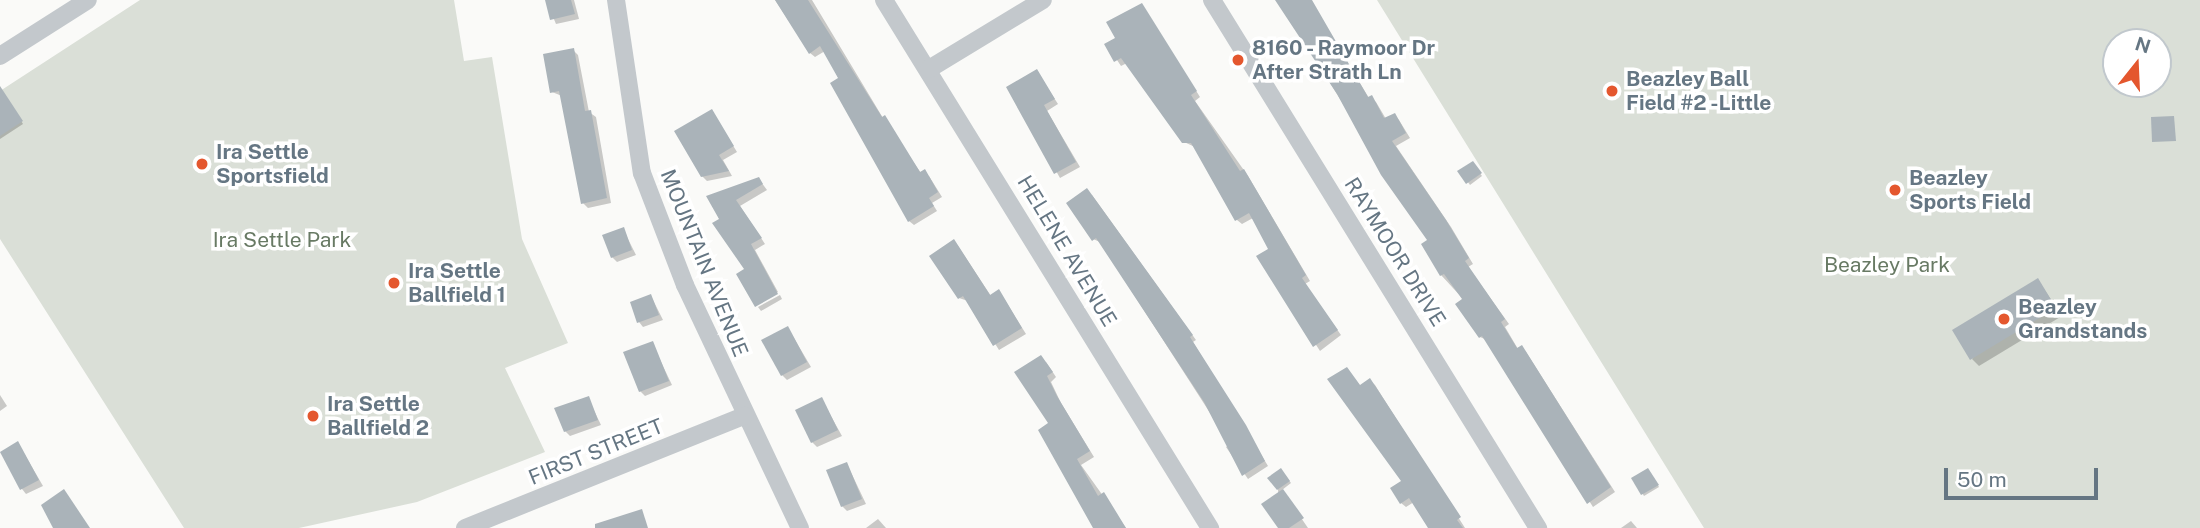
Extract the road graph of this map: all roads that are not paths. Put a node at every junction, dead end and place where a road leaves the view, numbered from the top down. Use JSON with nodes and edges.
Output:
{"nodes":[{"id":1,"x":88,"y":0,"type":"edge"},
{"id":2,"x":616,"y":0,"type":"edge"},
{"id":3,"x":884,"y":0,"type":"edge"},
{"id":4,"x":1043,"y":0,"type":"edge"},
{"id":5,"x":1212,"y":0,"type":"edge"},
{"id":6,"x":0,"y":56,"type":"edge"},
{"id":7,"x":929,"y":69,"type":"junction"},
{"id":8,"x":744,"y":416,"type":"junction"},
{"id":9,"x":465,"y":528,"type":"edge"},
{"id":10,"x":800,"y":528,"type":"edge"},
{"id":11,"x":1210,"y":528,"type":"edge"},
{"id":12,"x":1538,"y":528,"type":"edge"}],
"edges":[{"from":1,"to":6,"type":"street"},
{"from":2,"to":8,"type":"street","name":"MOUNTAIN AVENUE"},
{"from":3,"to":7,"type":"street","name":"HELENE AVENUE"},
{"from":4,"to":7,"type":"street"},
{"from":5,"to":12,"type":"street","name":"RAYMOOR DRIVE"},
{"from":7,"to":11,"type":"street","name":"HELENE AVENUE"},
{"from":8,"to":9,"type":"street","name":"FIRST STREET"},
{"from":8,"to":10,"type":"street","name":"MOUNTAIN AVENUE"}]}
